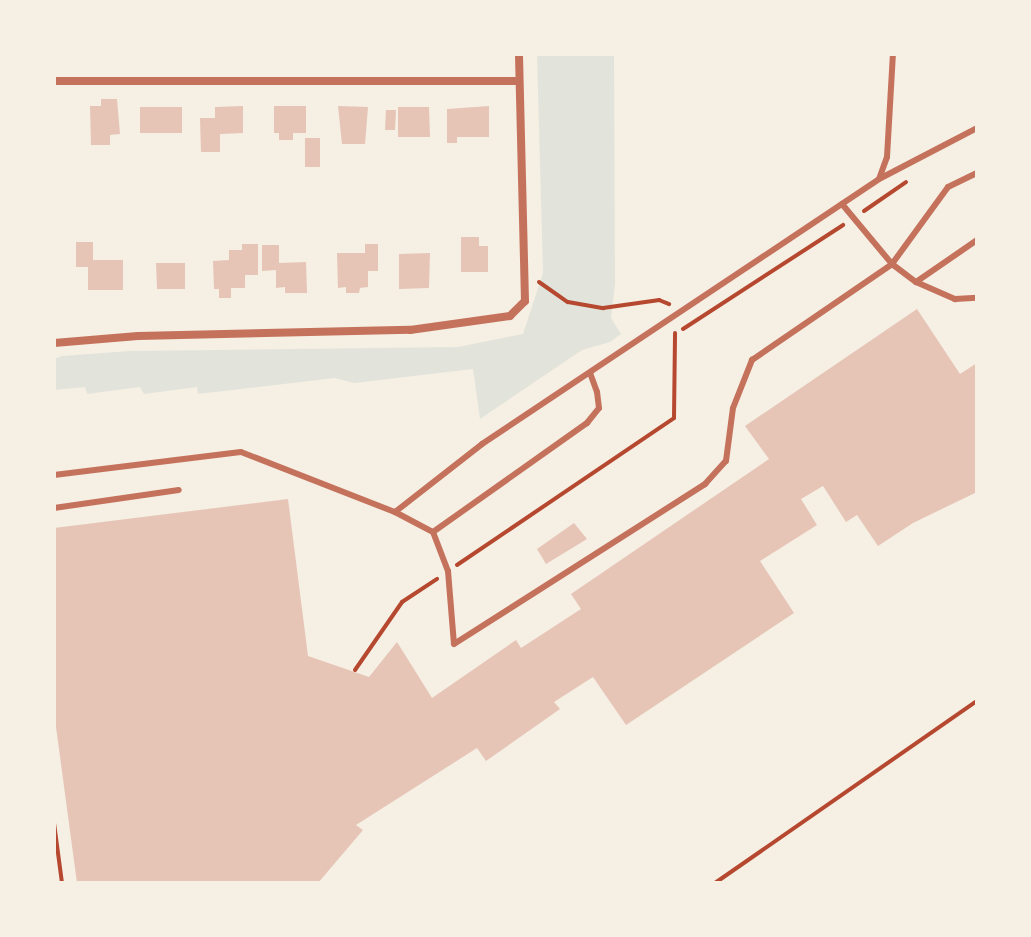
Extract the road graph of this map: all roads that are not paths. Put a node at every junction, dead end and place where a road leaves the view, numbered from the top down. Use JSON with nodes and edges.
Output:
{"nodes":[{"id":1,"x":519,"y":54,"type":"edge"},
{"id":2,"x":893,"y":54,"type":"edge"},
{"id":3,"x":54,"y":81,"type":"edge"},
{"id":4,"x":519,"y":81,"type":"junction"},
{"id":5,"x":977,"y":128,"type":"edge"},
{"id":6,"x":977,"y":173,"type":"edge"},
{"id":7,"x":879,"y":179,"type":"junction"},
{"id":8,"x":842,"y":204,"type":"junction"},
{"id":9,"x":977,"y":240,"type":"edge"},
{"id":10,"x":892,"y":264,"type":"junction"},
{"id":11,"x":916,"y":282,"type":"junction"},
{"id":12,"x":977,"y":298,"type":"edge"},
{"id":13,"x":54,"y":343,"type":"edge"},
{"id":14,"x":590,"y":373,"type":"junction"},
{"id":15,"x":54,"y":475,"type":"edge"},
{"id":16,"x":179,"y":490,"type":"dead end"},
{"id":17,"x":54,"y":508,"type":"edge"},
{"id":18,"x":395,"y":512,"type":"junction"},
{"id":19,"x":433,"y":532,"type":"junction"}],
"edges":[{"from":1,"to":4,"type":"street"},
{"from":2,"to":7,"type":"lane"},
{"from":3,"to":4,"type":"street"},
{"from":4,"to":13,"type":"street"},
{"from":5,"to":7,"type":"lane"},
{"from":6,"to":10,"type":"lane"},
{"from":7,"to":8,"type":"lane"},
{"from":8,"to":10,"type":"lane"},
{"from":8,"to":14,"type":"lane"},
{"from":9,"to":11,"type":"lane"},
{"from":10,"to":11,"type":"lane"},
{"from":10,"to":19,"type":"lane"},
{"from":11,"to":12,"type":"lane"},
{"from":14,"to":18,"type":"lane"},
{"from":14,"to":19,"type":"lane"},
{"from":15,"to":18,"type":"lane"},
{"from":16,"to":17,"type":"lane"},
{"from":18,"to":19,"type":"lane"}]}
